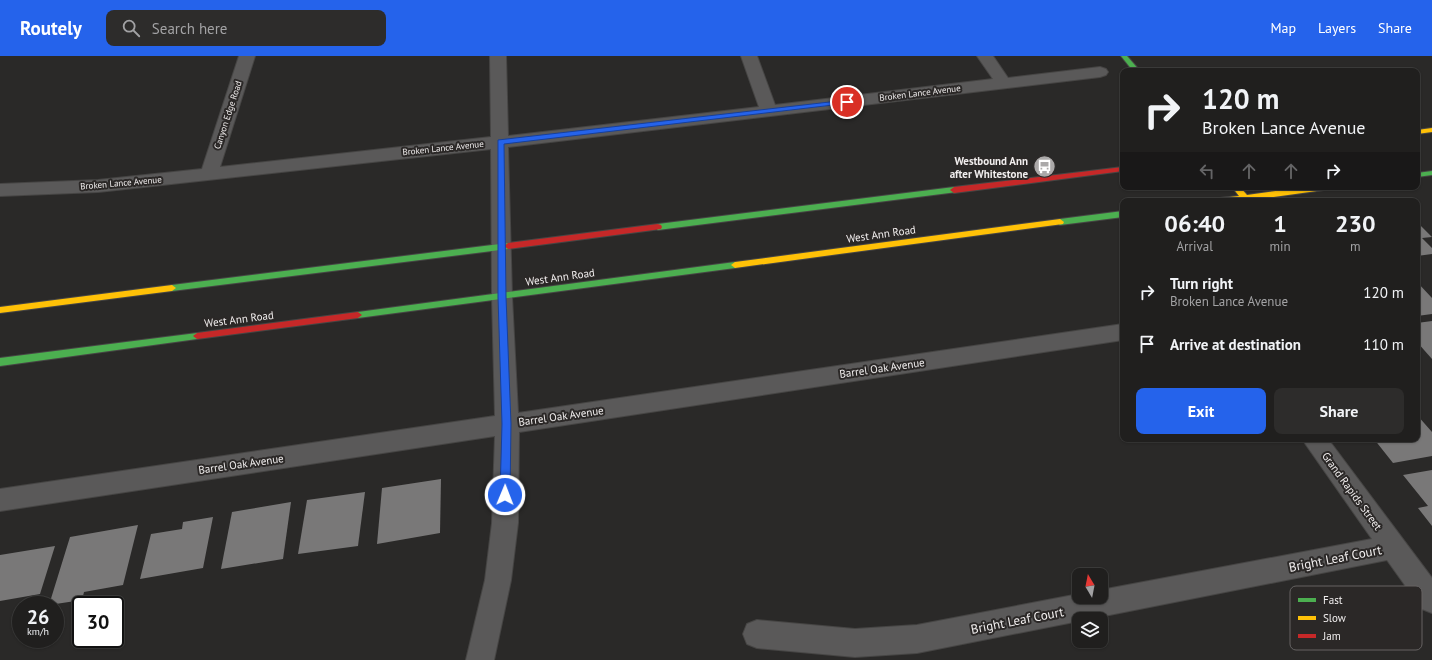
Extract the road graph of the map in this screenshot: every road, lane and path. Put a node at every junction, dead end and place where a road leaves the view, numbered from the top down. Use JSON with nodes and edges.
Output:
{"nodes":[{"id":1,"x":247,"y":56,"type":"edge"},
{"id":2,"x":498,"y":56,"type":"edge"},
{"id":3,"x":749,"y":56,"type":"edge"},
{"id":4,"x":985,"y":56,"type":"edge"},
{"id":5,"x":1124,"y":56,"type":"edge"},
{"id":6,"x":1134,"y":68,"type":"edge"},
{"id":7,"x":1100,"y":72,"type":"dead end"},
{"id":8,"x":1004,"y":84,"type":"junction"},
{"id":9,"x":769,"y":111,"type":"junction"},
{"id":10,"x":1432,"y":130,"type":"edge"},
{"id":11,"x":1420,"y":132,"type":"edge"},
{"id":12,"x":500,"y":142,"type":"junction"},
{"id":13,"x":1120,"y":169,"type":"edge"},
{"id":14,"x":1432,"y":173,"type":"edge"},
{"id":15,"x":209,"y":174,"type":"junction"},
{"id":16,"x":1420,"y":175,"type":"edge"},
{"id":17,"x":0,"y":190,"type":"edge"},
{"id":18,"x":1238,"y":190,"type":"edge"},
{"id":19,"x":1302,"y":190,"type":"edge"},
{"id":20,"x":1245,"y":198,"type":"joint"},
{"id":21,"x":1120,"y":214,"type":"edge"},
{"id":22,"x":501,"y":246,"type":"junction"},
{"id":23,"x":502,"y":297,"type":"junction"},
{"id":24,"x":0,"y":310,"type":"edge"},
{"id":25,"x":1120,"y":332,"type":"edge"},
{"id":26,"x":0,"y":362,"type":"edge"},
{"id":27,"x":507,"y":424,"type":"junction"},
{"id":28,"x":1316,"y":442,"type":"edge"},
{"id":29,"x":0,"y":500,"type":"edge"},
{"id":30,"x":1393,"y":547,"type":"junction"},
{"id":31,"x":1422,"y":586,"type":"edge"},
{"id":32,"x":1422,"y":586,"type":"edge"},
{"id":33,"x":1432,"y":600,"type":"edge"},
{"id":34,"x":757,"y":634,"type":"dead end"},
{"id":35,"x":480,"y":660,"type":"edge"}],
"edges":[{"from":1,"to":15,"type":"street","name":"Canyon Edge Road"},
{"from":2,"to":12,"type":"street"},
{"from":3,"to":9,"type":"street"},
{"from":4,"to":8,"type":"street"},
{"from":5,"to":6,"type":"main road"},
{"from":7,"to":8,"type":"street","name":"Broken Lance Avenue"},
{"from":8,"to":9,"type":"street","name":"Broken Lance Avenue"},
{"from":9,"to":12,"type":"street","name":"Broken Lance Avenue"},
{"from":10,"to":11,"type":"main road"},
{"from":12,"to":15,"type":"street","name":"Broken Lance Avenue"},
{"from":12,"to":22,"type":"street"},
{"from":13,"to":22,"type":"main road"},
{"from":14,"to":16,"type":"main road"},
{"from":15,"to":17,"type":"street","name":"Broken Lance Avenue"},
{"from":18,"to":20,"type":"main road"},
{"from":19,"to":20,"type":"main road"},
{"from":21,"to":23,"type":"main road","name":"West Ann Road"},
{"from":22,"to":23,"type":"street"},
{"from":22,"to":24,"type":"main road"},
{"from":23,"to":26,"type":"main road","name":"West Ann Road"},
{"from":23,"to":27,"type":"street"},
{"from":25,"to":27,"type":"street","name":"Barrel Oak Avenue"},
{"from":27,"to":29,"type":"street","name":"Barrel Oak Avenue"},
{"from":27,"to":35,"type":"street"},
{"from":28,"to":30,"type":"street","name":"Grand Rapids Street"},
{"from":30,"to":31,"type":"street","name":"Grand Rapids Street"},
{"from":30,"to":34,"type":"street","name":"Bright Leaf Court"},
{"from":32,"to":33,"type":"street","name":"Grand Rapids Street"}]}
